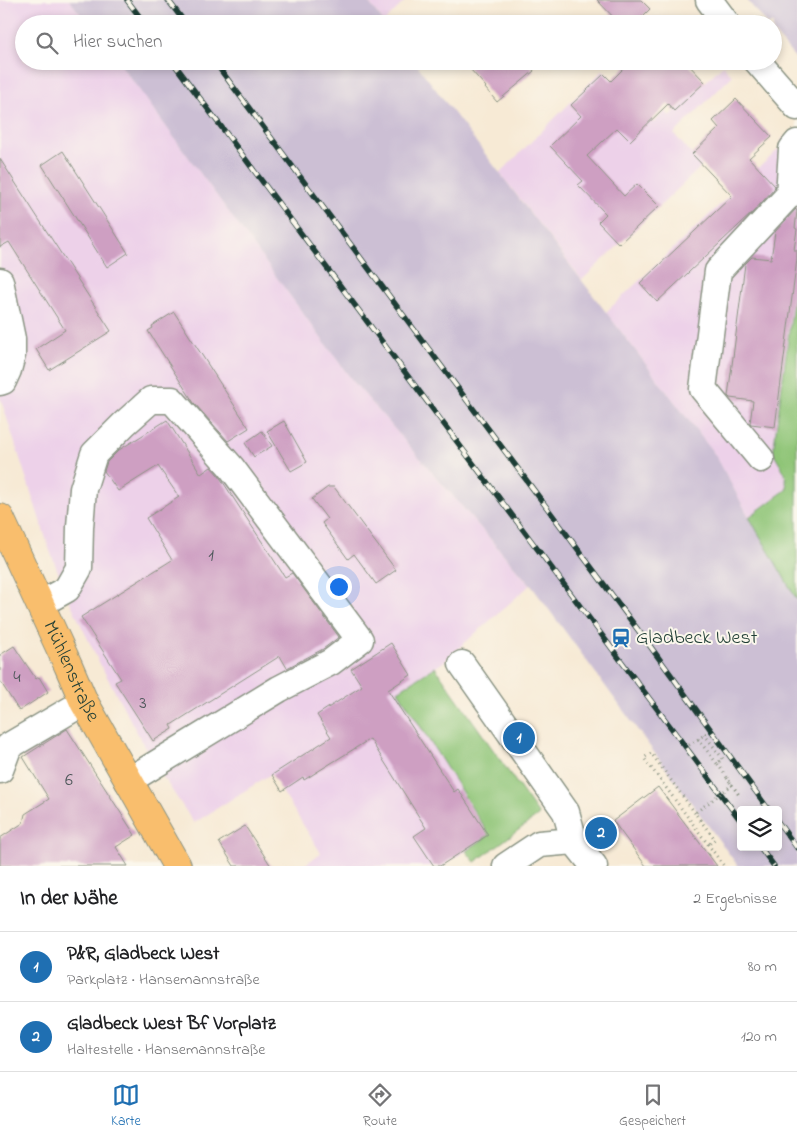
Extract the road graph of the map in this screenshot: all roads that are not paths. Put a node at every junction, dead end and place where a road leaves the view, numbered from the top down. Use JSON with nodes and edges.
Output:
{"nodes":[{"id":1,"x":709,"y":0,"type":"edge"},
{"id":2,"x":720,"y":15,"type":"edge"},
{"id":3,"x":765,"y":70,"type":"edge"},
{"id":4,"x":797,"y":107,"type":"edge"},
{"id":5,"x":797,"y":143,"type":"edge"},
{"id":6,"x":0,"y":281,"type":"edge"},
{"id":7,"x":0,"y":382,"type":"edge"},
{"id":8,"x":761,"y":459,"type":"dead end"},
{"id":9,"x":0,"y":518,"type":"edge"},
{"id":10,"x":40,"y":604,"type":"junction"},
{"id":11,"x":462,"y":664,"type":"dead end"},
{"id":12,"x":84,"y":702,"type":"junction"},
{"id":13,"x":0,"y":770,"type":"edge"},
{"id":14,"x":128,"y":781,"type":"junction"},
{"id":15,"x":151,"y":819,"type":"junction"},
{"id":16,"x":574,"y":841,"type":"junction"},
{"id":17,"x":177,"y":866,"type":"edge"},
{"id":18,"x":192,"y":866,"type":"edge"},
{"id":19,"x":506,"y":866,"type":"edge"},
{"id":20,"x":594,"y":866,"type":"edge"}],
"edges":[{"from":1,"to":2,"type":"street"},
{"from":3,"to":4,"type":"street"},
{"from":5,"to":8,"type":"street"},
{"from":6,"to":7,"type":"street"},
{"from":9,"to":10,"type":"main road","name":"Mühlenstraße"},
{"from":10,"to":12,"type":"main road","name":"Mühlenstraße"},
{"from":10,"to":14,"type":"street"},
{"from":11,"to":16,"type":"street"},
{"from":12,"to":13,"type":"street"},
{"from":12,"to":14,"type":"main road","name":"Mühlenstraße"},
{"from":14,"to":15,"type":"main road","name":"Mühlenstraße"},
{"from":15,"to":17,"type":"main road","name":"Mühlenstraße"},
{"from":15,"to":18,"type":"main road","name":"Mühlenstraße"},
{"from":16,"to":19,"type":"street"},
{"from":16,"to":20,"type":"street"}]}
